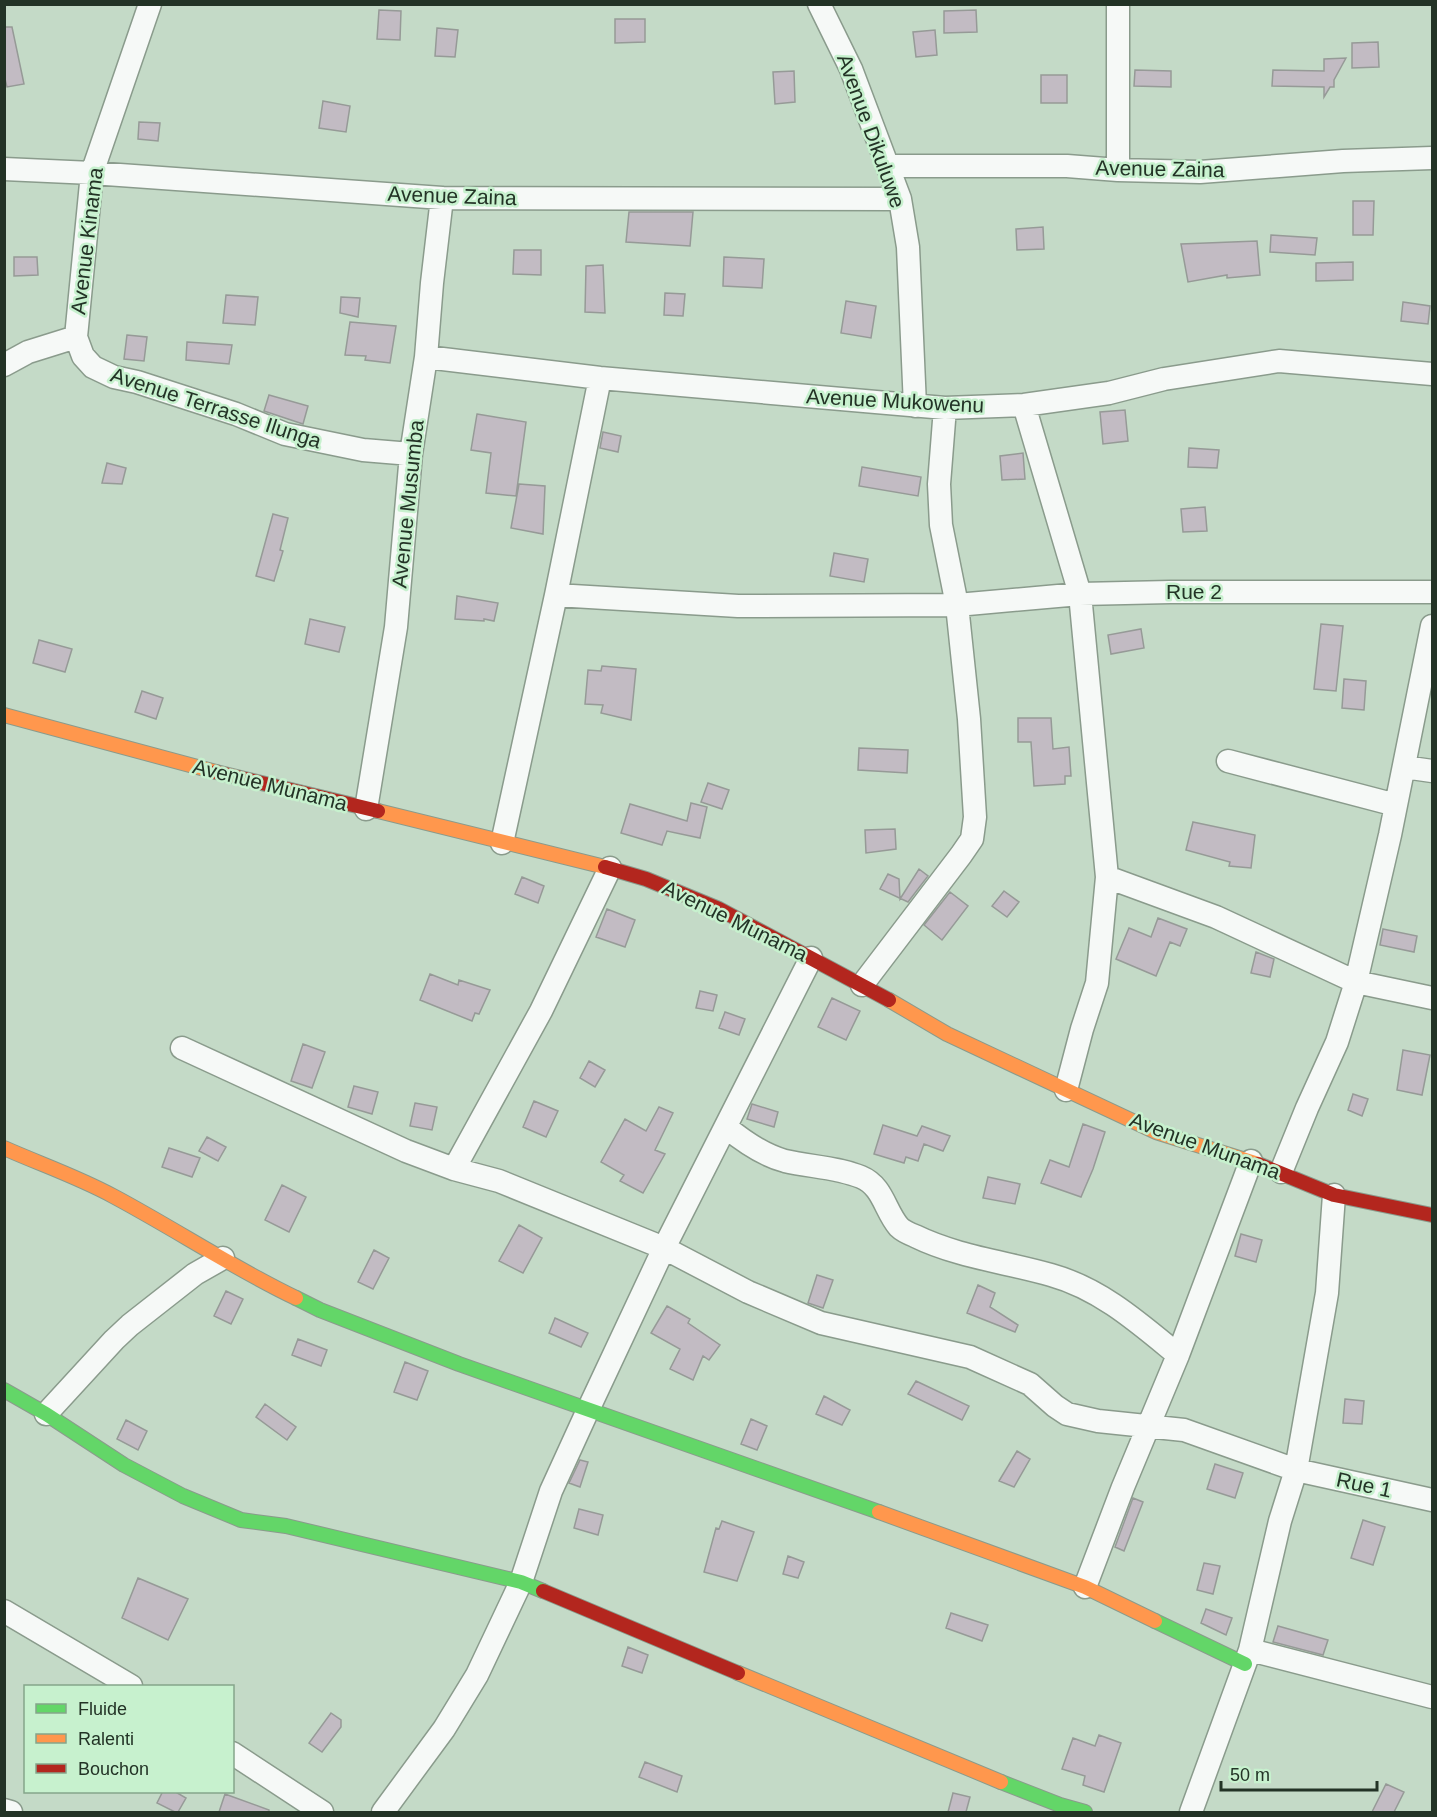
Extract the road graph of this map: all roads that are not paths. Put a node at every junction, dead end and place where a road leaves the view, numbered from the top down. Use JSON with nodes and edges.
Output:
{"nodes":[{"id":1,"x":150,"y":4,"type":"edge"},
{"id":2,"x":819,"y":4,"type":"edge"},
{"id":3,"x":1118,"y":4,"type":"edge"},
{"id":4,"x":1432,"y":158,"type":"edge"},
{"id":5,"x":887,"y":166,"type":"junction"},
{"id":6,"x":4,"y":169,"type":"edge"},
{"id":7,"x":1118,"y":170,"type":"junction"},
{"id":8,"x":92,"y":173,"type":"junction"},
{"id":9,"x":442,"y":198,"type":"junction"},
{"id":10,"x":900,"y":200,"type":"junction"},
{"id":11,"x":76,"y":338,"type":"junction"},
{"id":12,"x":426,"y":357,"type":"junction"},
{"id":13,"x":4,"y":365,"type":"edge"},
{"id":14,"x":1432,"y":374,"type":"edge"},
{"id":15,"x":600,"y":378,"type":"junction"},
{"id":16,"x":1024,"y":405,"type":"junction"},
{"id":17,"x":915,"y":406,"type":"junction"},
{"id":18,"x":945,"y":408,"type":"junction"},
{"id":19,"x":411,"y":454,"type":"junction"},
{"id":20,"x":1432,"y":592,"type":"edge"},
{"id":21,"x":1080,"y":594,"type":"junction"},
{"id":22,"x":556,"y":595,"type":"junction"},
{"id":23,"x":957,"y":605,"type":"junction"},
{"id":24,"x":1432,"y":626,"type":"edge"},
{"id":25,"x":4,"y":715,"type":"edge"},
{"id":26,"x":1228,"y":761,"type":"dead end"},
{"id":27,"x":1404,"y":767,"type":"junction"},
{"id":28,"x":1432,"y":771,"type":"edge"},
{"id":29,"x":1396,"y":805,"type":"junction"},
{"id":30,"x":366,"y":809,"type":"junction"},
{"id":31,"x":502,"y":843,"type":"junction"},
{"id":32,"x":610,"y":868,"type":"junction"},
{"id":33,"x":1107,"y":877,"type":"junction"},
{"id":34,"x":811,"y":958,"type":"junction"},
{"id":35,"x":1356,"y":982,"type":"junction"},
{"id":36,"x":862,"y":985,"type":"junction"},
{"id":37,"x":1432,"y":998,"type":"edge"},
{"id":38,"x":182,"y":1048,"type":"dead end"},
{"id":39,"x":1066,"y":1090,"type":"junction"},
{"id":40,"x":726,"y":1126,"type":"junction"},
{"id":41,"x":4,"y":1148,"type":"edge"},
{"id":42,"x":1251,"y":1161,"type":"junction"},
{"id":43,"x":454,"y":1169,"type":"junction"},
{"id":44,"x":1281,"y":1172,"type":"junction"},
{"id":45,"x":1334,"y":1195,"type":"junction"},
{"id":46,"x":1432,"y":1215,"type":"edge"},
{"id":47,"x":664,"y":1248,"type":"junction"},
{"id":48,"x":223,"y":1258,"type":"junction"},
{"id":49,"x":1178,"y":1355,"type":"junction"},
{"id":50,"x":4,"y":1390,"type":"edge"},
{"id":51,"x":588,"y":1410,"type":"junction"},
{"id":52,"x":46,"y":1414,"type":"junction"},
{"id":53,"x":1149,"y":1425,"type":"junction"},
{"id":54,"x":1296,"y":1470,"type":"junction"},
{"id":55,"x":1432,"y":1500,"type":"edge"},
{"id":56,"x":521,"y":1582,"type":"junction"},
{"id":57,"x":1085,"y":1587,"type":"junction"},
{"id":58,"x":4,"y":1611,"type":"edge"},
{"id":59,"x":1248,"y":1657,"type":"junction"},
{"id":60,"x":129,"y":1685,"type":"edge"},
{"id":61,"x":1432,"y":1696,"type":"edge"},
{"id":62,"x":234,"y":1754,"type":"edge"},
{"id":63,"x":4,"y":1810,"type":"edge"},
{"id":64,"x":11,"y":1812,"type":"edge"},
{"id":65,"x":322,"y":1812,"type":"edge"},
{"id":66,"x":384,"y":1812,"type":"edge"},
{"id":67,"x":1085,"y":1812,"type":"edge"},
{"id":68,"x":1191,"y":1812,"type":"edge"}],
"edges":[{"from":1,"to":8,"type":"street","name":"Avenue Kinama"},
{"from":2,"to":5,"type":"street","name":"Avenue Dikuluwe"},
{"from":3,"to":7,"type":"street"},
{"from":4,"to":7,"type":"street","name":"Avenue Zaina"},
{"from":5,"to":7,"type":"street","name":"Avenue Zaina"},
{"from":5,"to":10,"type":"street","name":"Avenue Dikuluwe"},
{"from":6,"to":8,"type":"street","name":"Avenue Zaina"},
{"from":8,"to":9,"type":"street","name":"Avenue Zaina"},
{"from":8,"to":11,"type":"street","name":"Avenue Kinama"},
{"from":9,"to":10,"type":"street","name":"Avenue Zaina"},
{"from":9,"to":12,"type":"street","name":"Avenue Musumba"},
{"from":10,"to":17,"type":"street","name":"Avenue Dikuluwe"},
{"from":11,"to":13,"type":"street","name":"Avenue Kinama"},
{"from":11,"to":19,"type":"street","name":"Avenue Terrasse Ilunga"},
{"from":12,"to":15,"type":"street","name":"Avenue Mukowenu"},
{"from":12,"to":19,"type":"street","name":"Avenue Musumba"},
{"from":14,"to":16,"type":"street","name":"Avenue Mukowenu"},
{"from":15,"to":17,"type":"street","name":"Avenue Mukowenu"},
{"from":15,"to":22,"type":"street"},
{"from":16,"to":18,"type":"street","name":"Avenue Mukowenu"},
{"from":16,"to":21,"type":"street"},
{"from":17,"to":18,"type":"street","name":"Avenue Mukowenu"},
{"from":18,"to":23,"type":"street"},
{"from":19,"to":30,"type":"street","name":"Avenue Musumba"},
{"from":20,"to":21,"type":"street","name":"Rue 2"},
{"from":21,"to":23,"type":"street","name":"Rue 2"},
{"from":21,"to":33,"type":"street"},
{"from":22,"to":23,"type":"street","name":"Rue 2"},
{"from":22,"to":31,"type":"street"},
{"from":23,"to":36,"type":"street"},
{"from":24,"to":27,"type":"street"},
{"from":25,"to":30,"type":"street","name":"Avenue Munama"},
{"from":26,"to":29,"type":"street"},
{"from":27,"to":28,"type":"street"},
{"from":27,"to":29,"type":"street"},
{"from":29,"to":35,"type":"street"},
{"from":30,"to":31,"type":"street","name":"Avenue Munama"},
{"from":31,"to":32,"type":"street","name":"Avenue Munama"},
{"from":32,"to":34,"type":"street","name":"Avenue Munama"},
{"from":32,"to":43,"type":"street"},
{"from":33,"to":35,"type":"street"},
{"from":33,"to":39,"type":"street"},
{"from":34,"to":36,"type":"street","name":"Avenue Munama"},
{"from":34,"to":40,"type":"street"},
{"from":35,"to":37,"type":"street"},
{"from":35,"to":44,"type":"street"},
{"from":36,"to":39,"type":"street","name":"Avenue Munama"},
{"from":38,"to":43,"type":"street","name":"Rue 1"},
{"from":39,"to":42,"type":"street","name":"Avenue Munama"},
{"from":40,"to":47,"type":"street"},
{"from":40,"to":49,"type":"street"},
{"from":41,"to":48,"type":"street"},
{"from":42,"to":44,"type":"street","name":"Avenue Munama"},
{"from":42,"to":49,"type":"street"},
{"from":43,"to":47,"type":"street","name":"Rue 1"},
{"from":44,"to":45,"type":"street","name":"Avenue Munama"},
{"from":45,"to":46,"type":"street","name":"Avenue Munama"},
{"from":45,"to":54,"type":"street"},
{"from":47,"to":51,"type":"street"},
{"from":47,"to":53,"type":"street","name":"Rue 1"},
{"from":48,"to":51,"type":"street"},
{"from":48,"to":52,"type":"street"},
{"from":49,"to":53,"type":"street"},
{"from":50,"to":52,"type":"street"},
{"from":51,"to":56,"type":"street"},
{"from":51,"to":57,"type":"street"},
{"from":52,"to":56,"type":"street"},
{"from":53,"to":54,"type":"street","name":"Rue 1"},
{"from":53,"to":57,"type":"street"},
{"from":54,"to":55,"type":"street","name":"Rue 1"},
{"from":54,"to":59,"type":"street"},
{"from":56,"to":66,"type":"street"},
{"from":56,"to":67,"type":"street"},
{"from":57,"to":59,"type":"street"},
{"from":58,"to":60,"type":"street"},
{"from":59,"to":61,"type":"street"},
{"from":59,"to":68,"type":"street"},
{"from":62,"to":65,"type":"street"},
{"from":63,"to":64,"type":"street"}]}
